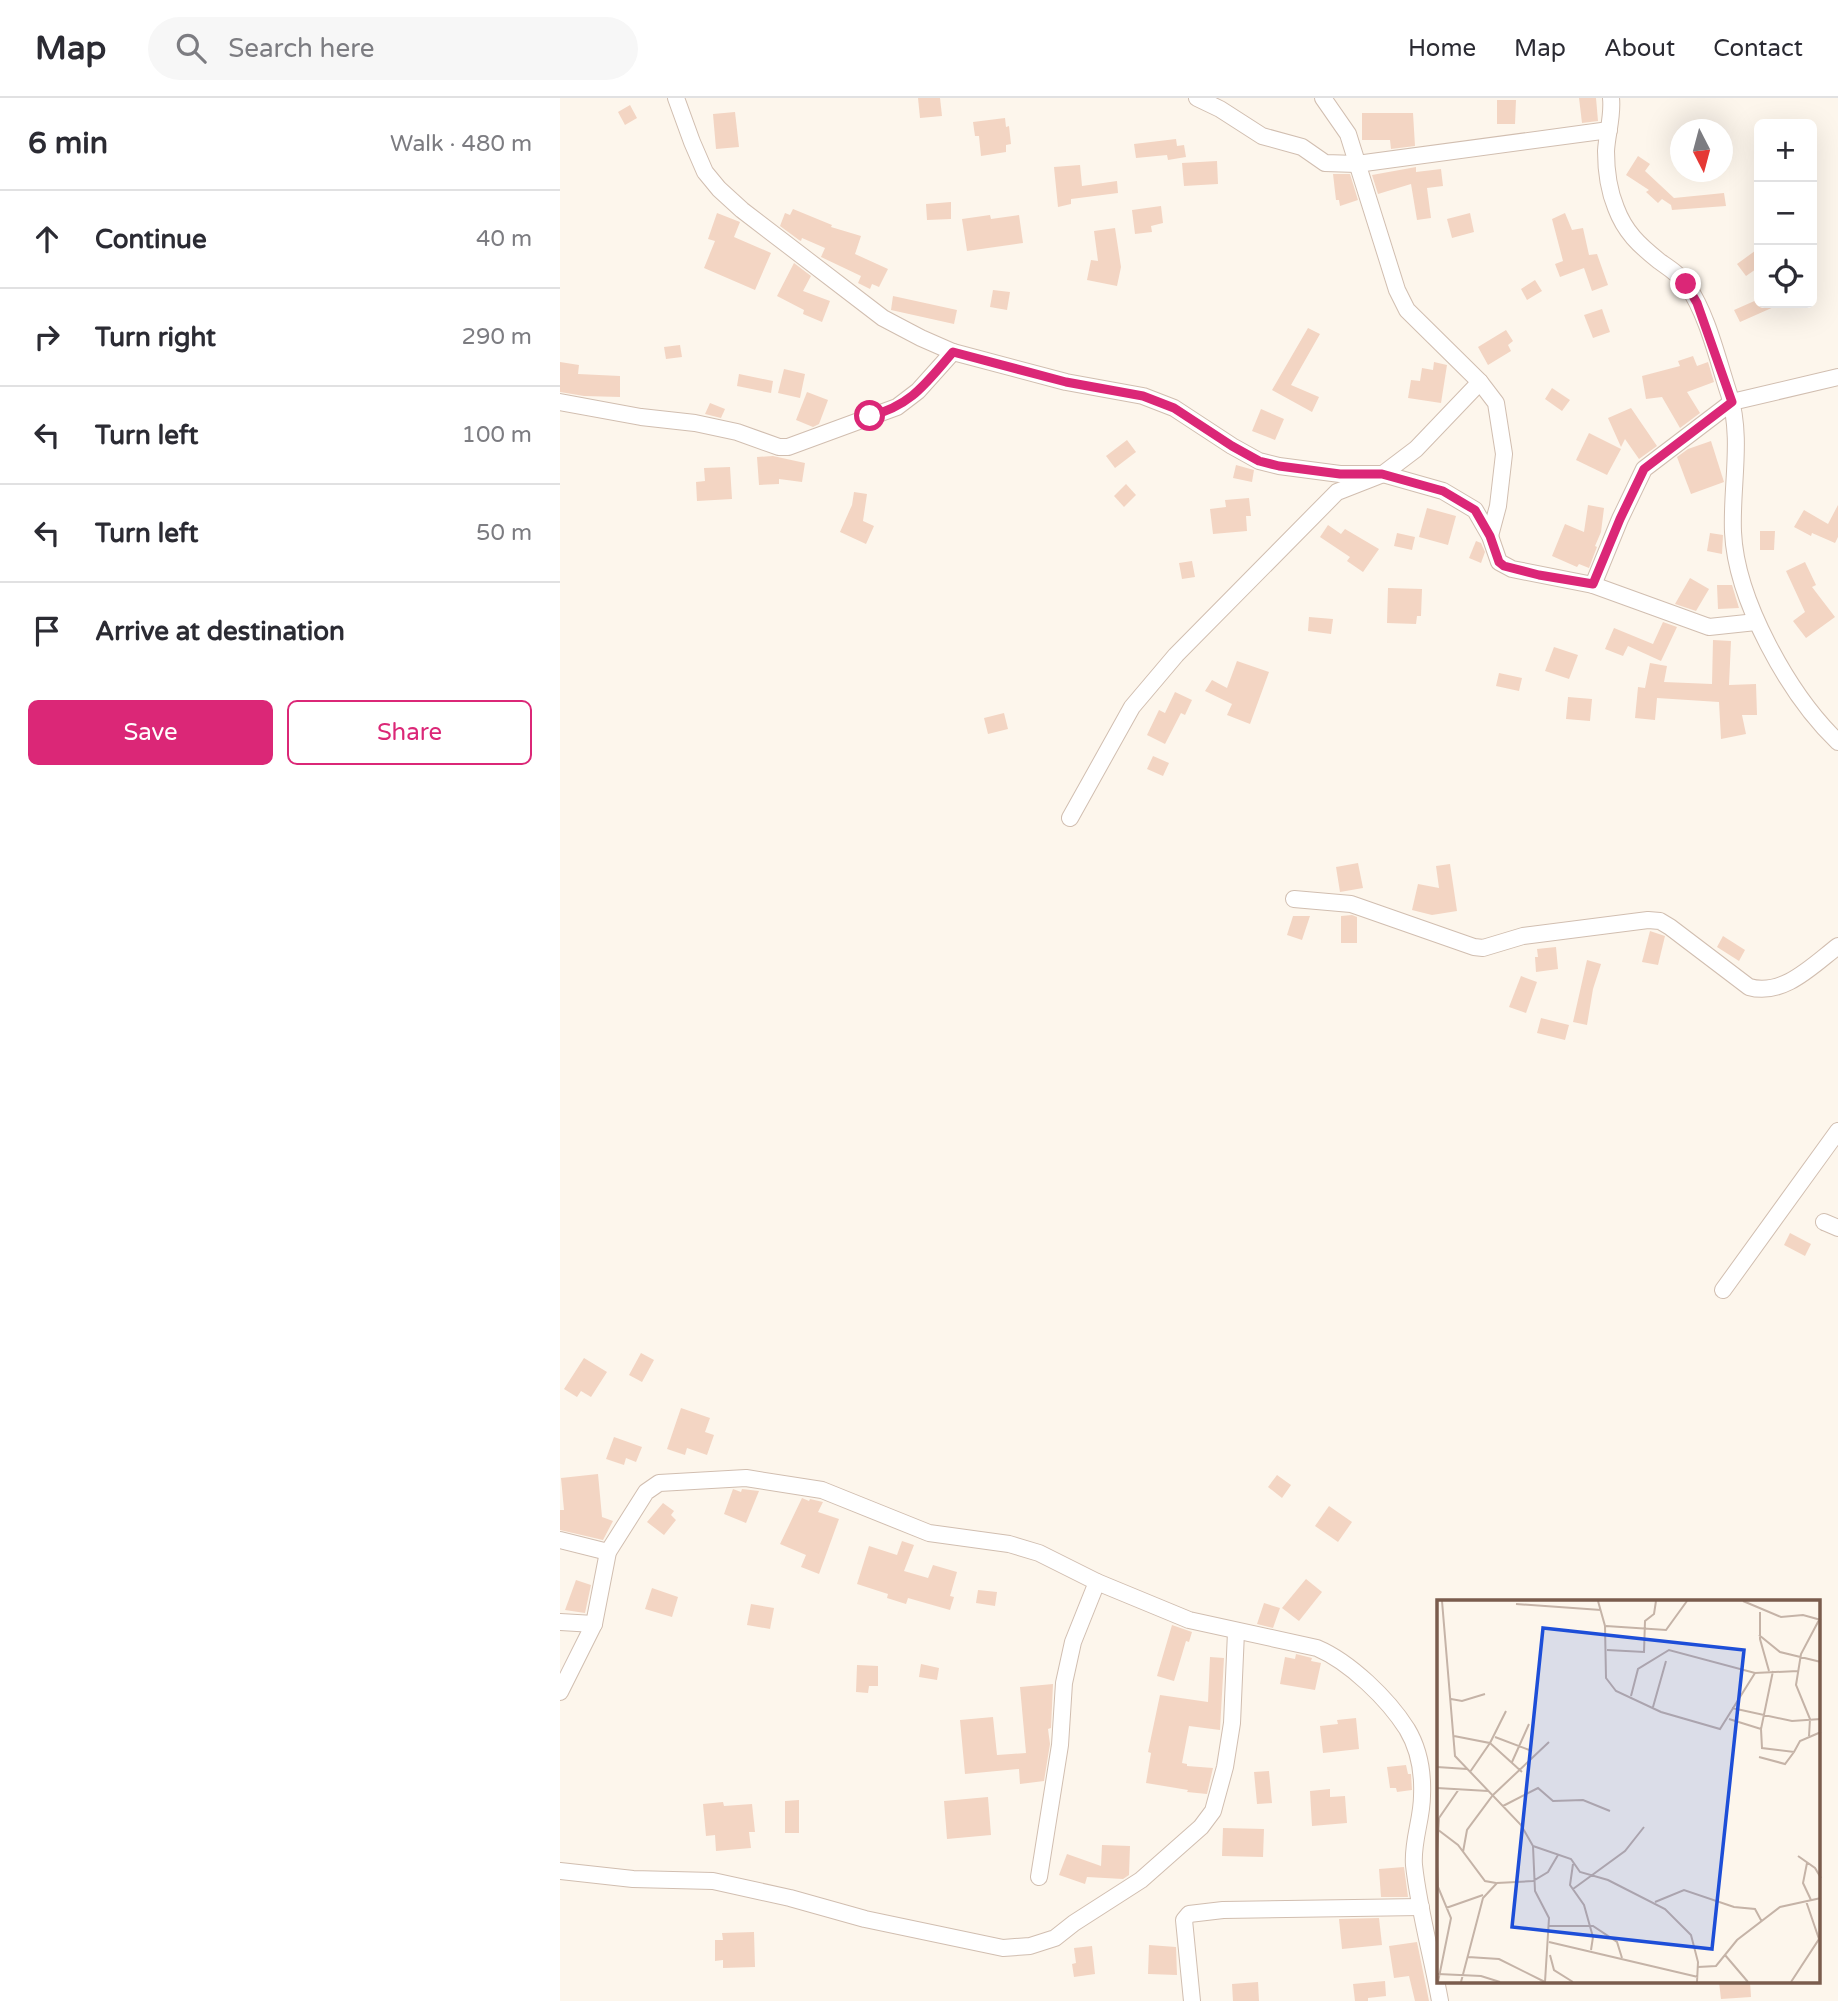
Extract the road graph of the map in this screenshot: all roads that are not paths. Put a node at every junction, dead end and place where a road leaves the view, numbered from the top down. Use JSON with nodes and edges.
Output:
{"nodes":[{"id":1,"x":677,"y":98,"type":"edge"},
{"id":2,"x":1197,"y":98,"type":"edge"},
{"id":3,"x":1323,"y":98,"type":"edge"},
{"id":4,"x":1611,"y":98,"type":"edge"},
{"id":5,"x":1609,"y":130,"type":"junction"},
{"id":6,"x":1356,"y":164,"type":"junction"},
{"id":7,"x":953,"y":352,"type":"junction"},
{"id":8,"x":1838,"y":377,"type":"edge"},
{"id":9,"x":1480,"y":382,"type":"junction"},
{"id":10,"x":560,"y":402,"type":"edge"},
{"id":11,"x":1732,"y":402,"type":"junction"},
{"id":12,"x":1382,"y":474,"type":"junction"},
{"id":13,"x":1490,"y":536,"type":"junction"},
{"id":14,"x":1593,"y":584,"type":"junction"},
{"id":15,"x":1756,"y":622,"type":"junction"},
{"id":16,"x":1838,"y":742,"type":"edge"},
{"id":17,"x":1070,"y":818,"type":"dead end"},
{"id":18,"x":1294,"y":899,"type":"dead end"},
{"id":19,"x":1838,"y":946,"type":"edge"},
{"id":20,"x":1838,"y":1131,"type":"edge"},
{"id":21,"x":1723,"y":1290,"type":"dead end"},
{"id":22,"x":560,"y":1540,"type":"edge"},
{"id":23,"x":608,"y":1552,"type":"junction"},
{"id":24,"x":1097,"y":1582,"type":"junction"},
{"id":25,"x":560,"y":1622,"type":"edge"},
{"id":26,"x":594,"y":1624,"type":"junction"},
{"id":27,"x":1236,"y":1632,"type":"junction"},
{"id":28,"x":560,"y":1692,"type":"edge"},
{"id":29,"x":560,"y":1871,"type":"edge"},
{"id":30,"x":1039,"y":1877,"type":"dead end"},
{"id":31,"x":1421,"y":1907,"type":"junction"},
{"id":32,"x":1192,"y":2001,"type":"edge"},
{"id":33,"x":1440,"y":2001,"type":"edge"}],
"edges":[{"from":1,"to":7,"type":"street"},
{"from":2,"to":6,"type":"street"},
{"from":3,"to":6,"type":"street"},
{"from":4,"to":5,"type":"street"},
{"from":5,"to":6,"type":"street"},
{"from":5,"to":11,"type":"street"},
{"from":6,"to":9,"type":"street"},
{"from":7,"to":10,"type":"street"},
{"from":7,"to":12,"type":"street"},
{"from":8,"to":11,"type":"street"},
{"from":9,"to":12,"type":"street"},
{"from":9,"to":13,"type":"street"},
{"from":11,"to":14,"type":"street"},
{"from":11,"to":15,"type":"street"},
{"from":12,"to":13,"type":"street"},
{"from":12,"to":17,"type":"street"},
{"from":13,"to":14,"type":"street"},
{"from":14,"to":15,"type":"street"},
{"from":15,"to":16,"type":"street"},
{"from":18,"to":19,"type":"street"},
{"from":20,"to":21,"type":"street"},
{"from":22,"to":23,"type":"street"},
{"from":23,"to":24,"type":"street"},
{"from":23,"to":26,"type":"street"},
{"from":24,"to":27,"type":"street"},
{"from":24,"to":30,"type":"street"},
{"from":25,"to":26,"type":"street"},
{"from":26,"to":28,"type":"street"},
{"from":27,"to":29,"type":"street"},
{"from":27,"to":31,"type":"street"},
{"from":31,"to":32,"type":"street"},
{"from":31,"to":33,"type":"street"}]}
